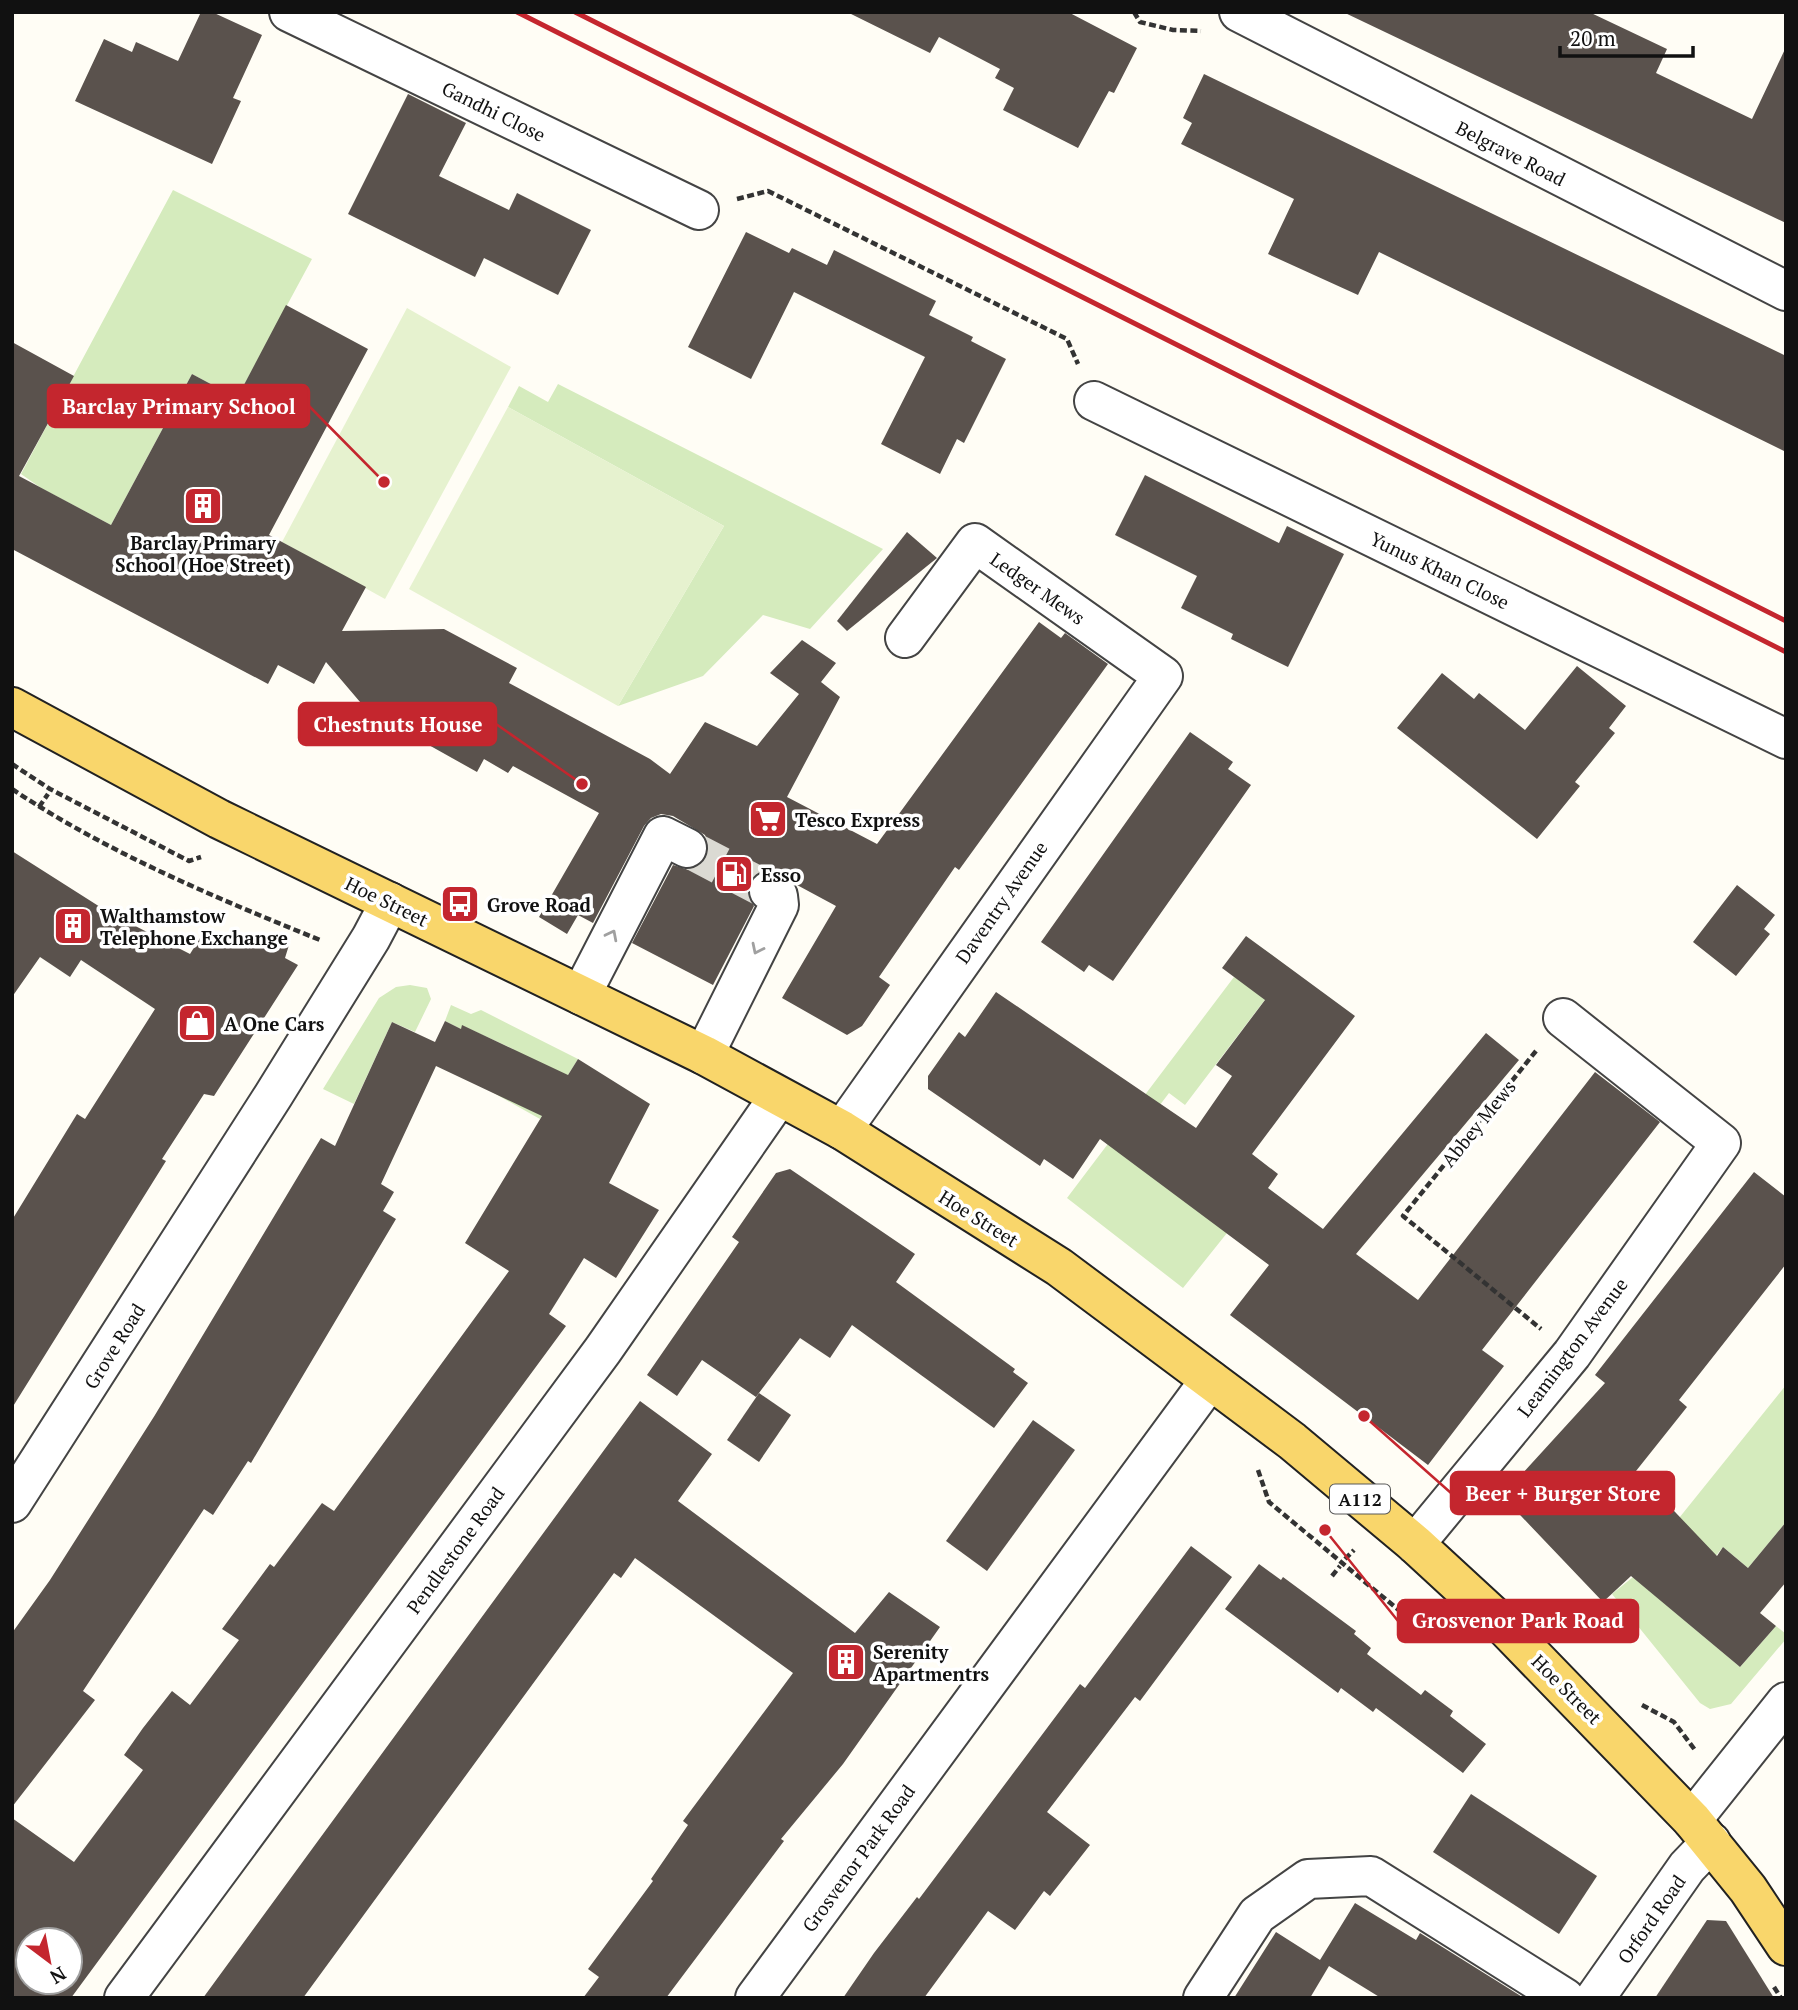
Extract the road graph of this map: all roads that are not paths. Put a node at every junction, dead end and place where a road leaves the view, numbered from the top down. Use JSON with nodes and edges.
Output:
{"nodes":[{"id":1,"x":289,"y":12,"type":"edge"},
{"id":2,"x":1236,"y":23,"type":"edge"},
{"id":3,"x":699,"y":210,"type":"road end"},
{"id":4,"x":1786,"y":291,"type":"edge"},
{"id":5,"x":1094,"y":401,"type":"road end"},
{"id":6,"x":905,"y":638,"type":"dead end"},
{"id":7,"x":1163,"y":676,"type":"joint"},
{"id":8,"x":12,"y":707,"type":"edge"},
{"id":9,"x":1786,"y":739,"type":"edge"},
{"id":10,"x":687,"y":848,"type":"tunnel mouth"},
{"id":11,"x":769,"y":891,"type":"dead end"},
{"id":12,"x":390,"y":902,"type":"junction"},
{"id":13,"x":581,"y":995,"type":"junction"},
{"id":14,"x":1563,"y":1018,"type":"road end"},
{"id":15,"x":704,"y":1055,"type":"junction"},
{"id":16,"x":778,"y":1098,"type":"junction"},
{"id":17,"x":842,"y":1130,"type":"junction"},
{"id":18,"x":1210,"y":1380,"type":"junction"},
{"id":19,"x":12,"y":1503,"type":"edge"},
{"id":20,"x":1415,"y":1544,"type":"junction"},
{"id":21,"x":1786,"y":1702,"type":"edge"},
{"id":22,"x":1701,"y":1831,"type":"junction"},
{"id":23,"x":1786,"y":1946,"type":"edge"},
{"id":24,"x":124,"y":1998,"type":"edge"},
{"id":25,"x":755,"y":1998,"type":"edge"},
{"id":26,"x":1203,"y":1998,"type":"edge"},
{"id":27,"x":1565,"y":1998,"type":"edge"},
{"id":28,"x":1595,"y":1998,"type":"edge"}],
"edges":[{"from":1,"to":3,"type":"street","name":"Gandhi Close"},
{"from":2,"to":4,"type":"street","name":"Belgrave Road"},
{"from":5,"to":9,"type":"street","name":"Yunus Khan Close"},
{"from":6,"to":7,"type":"street","name":"Ledger Mews"},
{"from":7,"to":17,"type":"street","name":"Daventry Avenue"},
{"from":8,"to":12,"type":"main road","name":"Hoe Street","number":"A112"},
{"from":13,"to":10,"type":"street","one_way":true},
{"from":11,"to":15,"type":"street","one_way":true},
{"from":12,"to":13,"type":"main road","name":"Hoe Street","number":"A112"},
{"from":12,"to":19,"type":"street","name":"Grove Road"},
{"from":13,"to":15,"type":"main road","name":"Hoe Street","number":"A112"},
{"from":14,"to":20,"type":"street","name":"Leamington Avenue"},
{"from":15,"to":16,"type":"main road","name":"Hoe Street","number":"A112"},
{"from":16,"to":17,"type":"main road","name":"Hoe Street","number":"A112"},
{"from":16,"to":24,"type":"street","name":"Pendlestone Road"},
{"from":17,"to":18,"type":"main road","name":"Hoe Street","number":"A112"},
{"from":18,"to":20,"type":"main road","name":"Hoe Street","number":"A112"},
{"from":18,"to":25,"type":"street","name":"Grosvenor Park Road"},
{"from":20,"to":22,"type":"main road","name":"Hoe Street","number":"A112"},
{"from":21,"to":22,"type":"street","name":"Orford Road"},
{"from":22,"to":23,"type":"main road","name":"Hoe Street","number":"A112"},
{"from":22,"to":28,"type":"street","name":"Orford Road"},
{"from":26,"to":27,"type":"street"}]}
